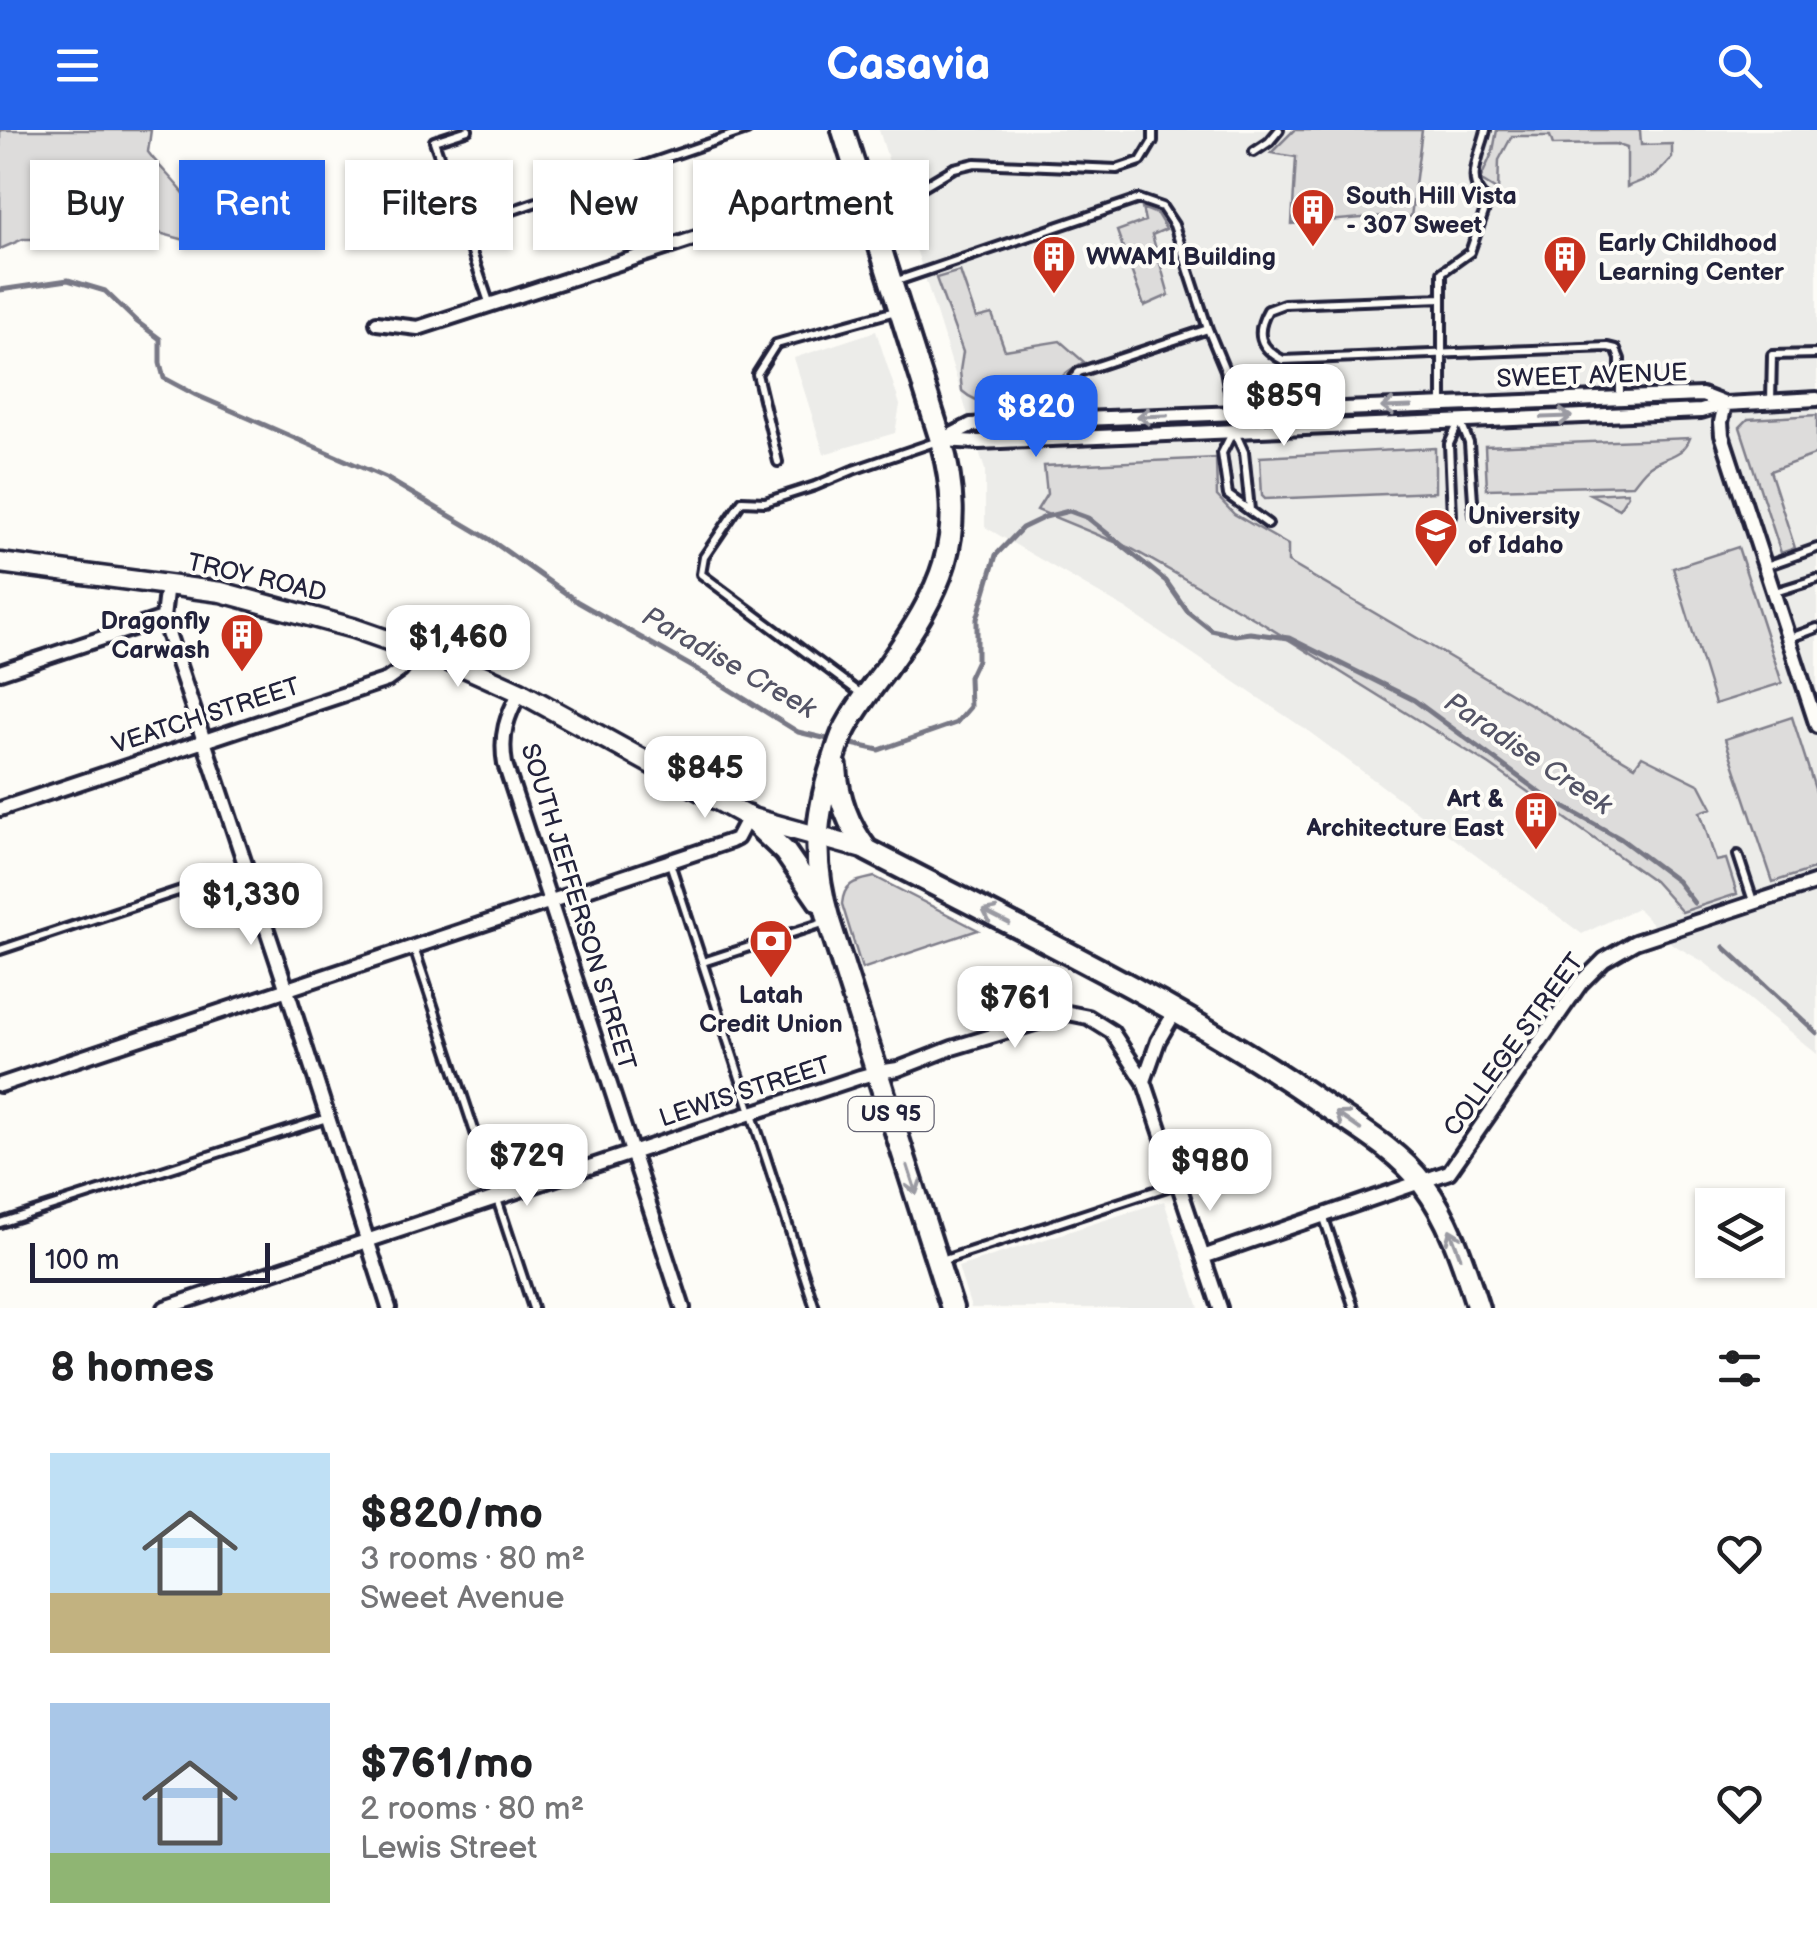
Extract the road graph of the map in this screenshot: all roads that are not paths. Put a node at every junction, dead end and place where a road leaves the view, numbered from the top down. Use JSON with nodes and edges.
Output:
{"nodes":[{"id":1,"x":468,"y":130,"type":"edge"},
{"id":2,"x":747,"y":130,"type":"edge"},
{"id":3,"x":843,"y":130,"type":"edge"},
{"id":4,"x":1154,"y":130,"type":"edge"},
{"id":5,"x":1279,"y":130,"type":"edge"},
{"id":6,"x":1486,"y":130,"type":"edge"},
{"id":7,"x":1254,"y":152,"type":"dead end"},
{"id":8,"x":440,"y":160,"type":"edge"},
{"id":9,"x":852,"y":160,"type":"edge"},
{"id":10,"x":929,"y":183,"type":"edge"},
{"id":11,"x":513,"y":210,"type":"edge"},
{"id":12,"x":693,"y":239,"type":"edge"},
{"id":13,"x":472,"y":250,"type":"edge"},
{"id":14,"x":881,"y":250,"type":"edge"},
{"id":15,"x":891,"y":283,"type":"junction"},
{"id":16,"x":1442,"y":298,"type":"junction"},
{"id":17,"x":490,"y":305,"type":"junction"},
{"id":18,"x":900,"y":310,"type":"junction"},
{"id":19,"x":377,"y":323,"type":"dead end"},
{"id":20,"x":1208,"y":329,"type":"junction"},
{"id":21,"x":1442,"y":354,"type":"junction"},
{"id":22,"x":1817,"y":354,"type":"edge"},
{"id":23,"x":1620,"y":398,"type":"junction"},
{"id":24,"x":1817,"y":399,"type":"edge"},
{"id":25,"x":1771,"y":401,"type":"junction"},
{"id":26,"x":1442,"y":404,"type":"junction"},
{"id":27,"x":1460,"y":404,"type":"junction"},
{"id":28,"x":1726,"y":404,"type":"junction"},
{"id":29,"x":1233,"y":413,"type":"junction"},
{"id":30,"x":1064,"y":420,"type":"junction"},
{"id":31,"x":1460,"y":421,"type":"junction"},
{"id":32,"x":1234,"y":430,"type":"junction"},
{"id":33,"x":941,"y":440,"type":"junction"},
{"id":34,"x":778,"y":462,"type":"dead end"},
{"id":35,"x":1250,"y":511,"type":"junction"},
{"id":36,"x":1474,"y":515,"type":"dead end"},
{"id":37,"x":1452,"y":516,"type":"dead end"},
{"id":38,"x":1268,"y":524,"type":"dead end"},
{"id":39,"x":1817,"y":548,"type":"edge"},
{"id":40,"x":0,"y":562,"type":"edge"},
{"id":41,"x":1764,"y":566,"type":"junction"},
{"id":42,"x":1817,"y":579,"type":"edge"},
{"id":43,"x":167,"y":584,"type":"junction"},
{"id":44,"x":1773,"y":593,"type":"junction"},
{"id":45,"x":163,"y":618,"type":"junction"},
{"id":46,"x":1817,"y":628,"type":"edge"},
{"id":47,"x":1788,"y":638,"type":"junction"},
{"id":48,"x":413,"y":648,"type":"junction"},
{"id":49,"x":0,"y":672,"type":"edge"},
{"id":50,"x":1811,"y":685,"type":"edge"},
{"id":51,"x":520,"y":692,"type":"junction"},
{"id":52,"x":866,"y":697,"type":"junction"},
{"id":53,"x":1817,"y":726,"type":"edge"},
{"id":54,"x":203,"y":740,"type":"junction"},
{"id":55,"x":840,"y":742,"type":"junction"},
{"id":56,"x":0,"y":809,"type":"edge"},
{"id":57,"x":748,"y":817,"type":"junction"},
{"id":58,"x":816,"y":836,"type":"junction"},
{"id":59,"x":866,"y":850,"type":"junction"},
{"id":60,"x":1738,"y":855,"type":"dead end"},
{"id":61,"x":670,"y":862,"type":"junction"},
{"id":62,"x":247,"y":869,"type":"junction"},
{"id":63,"x":1817,"y":882,"type":"edge"},
{"id":64,"x":1754,"y":901,"type":"junction"},
{"id":65,"x":548,"y":902,"type":"junction"},
{"id":66,"x":829,"y":921,"type":"junction"},
{"id":67,"x":414,"y":948,"type":"junction"},
{"id":68,"x":0,"y":950,"type":"edge"},
{"id":69,"x":702,"y":962,"type":"junction"},
{"id":70,"x":287,"y":990,"type":"junction"},
{"id":71,"x":1176,"y":1010,"type":"junction"},
{"id":72,"x":878,"y":1072,"type":"junction"},
{"id":73,"x":1144,"y":1081,"type":"junction"},
{"id":74,"x":0,"y":1085,"type":"edge"},
{"id":75,"x":752,"y":1114,"type":"junction"},
{"id":76,"x":328,"y":1117,"type":"junction"},
{"id":77,"x":632,"y":1153,"type":"junction"},
{"id":78,"x":1422,"y":1183,"type":"junction"},
{"id":79,"x":1178,"y":1184,"type":"junction"},
{"id":80,"x":495,"y":1197,"type":"junction"},
{"id":81,"x":1324,"y":1216,"type":"junction"},
{"id":82,"x":0,"y":1223,"type":"edge"},
{"id":83,"x":367,"y":1240,"type":"junction"},
{"id":84,"x":1202,"y":1257,"type":"junction"},
{"id":85,"x":938,"y":1262,"type":"junction"},
{"id":86,"x":164,"y":1308,"type":"edge"},
{"id":87,"x":389,"y":1308,"type":"edge"},
{"id":88,"x":532,"y":1308,"type":"edge"},
{"id":89,"x":683,"y":1308,"type":"edge"},
{"id":90,"x":815,"y":1308,"type":"edge"},
{"id":91,"x":952,"y":1308,"type":"edge"},
{"id":92,"x":1220,"y":1308,"type":"edge"},
{"id":93,"x":1354,"y":1308,"type":"edge"},
{"id":94,"x":1478,"y":1308,"type":"edge"}],
"edges":[{"from":1,"to":8,"type":"lane"},
{"from":2,"to":11,"type":"lane"},
{"from":3,"to":9,"type":"highway","number":"US 95"},
{"from":4,"to":10,"type":"lane"},
{"from":5,"to":7,"type":"lane"},
{"from":6,"to":16,"type":"lane"},
{"from":12,"to":17,"type":"street"},
{"from":13,"to":17,"type":"lane"},
{"from":14,"to":15,"type":"highway","number":"US 95"},
{"from":15,"to":18,"type":"highway","number":"US 95"},
{"from":15,"to":20,"type":"lane"},
{"from":16,"to":21,"type":"lane"},
{"from":16,"to":21,"type":"lane"},
{"from":17,"to":19,"type":"street"},
{"from":18,"to":33,"type":"highway","number":"US 95"},
{"from":18,"to":34,"type":"lane"},
{"from":20,"to":29,"type":"lane"},
{"from":20,"to":30,"type":"lane"},
{"from":21,"to":23,"type":"lane"},
{"from":21,"to":26,"type":"lane"},
{"from":22,"to":25,"type":"lane"},
{"from":23,"to":27,"type":"street","name":"SWEET AVENUE"},
{"from":23,"to":28,"type":"street","name":"SWEET AVENUE"},
{"from":24,"to":25,"type":"street","name":"SWEET AVENUE"},
{"from":25,"to":28,"type":"street","name":"SWEET AVENUE"},
{"from":26,"to":27,"type":"street","name":"SWEET AVENUE"},
{"from":26,"to":29,"type":"street","name":"SWEET AVENUE","one_way":true},
{"from":27,"to":31,"type":"street"},
{"from":31,"to":28,"type":"street","name":"SWEET AVENUE","one_way":true},
{"from":28,"to":41,"type":"street"},
{"from":29,"to":30,"type":"street","name":"SWEET AVENUE","one_way":true},
{"from":29,"to":32,"type":"street"},
{"from":30,"to":33,"type":"street","name":"SWEET AVENUE"},
{"from":31,"to":32,"type":"street","name":"SWEET AVENUE"},
{"from":31,"to":36,"type":"lane"},
{"from":31,"to":37,"type":"lane"},
{"from":32,"to":33,"type":"street"},
{"from":32,"to":35,"type":"lane"},
{"from":32,"to":35,"type":"lane"},
{"from":33,"to":52,"type":"highway","number":"US 95"},
{"from":33,"to":52,"type":"lane"},
{"from":35,"to":38,"type":"lane"},
{"from":39,"to":41,"type":"lane"},
{"from":40,"to":43,"type":"main road","name":"TROY ROAD"},
{"from":41,"to":44,"type":"street"},
{"from":42,"to":44,"type":"lane"},
{"from":43,"to":45,"type":"street"},
{"from":43,"to":48,"type":"main road","name":"TROY ROAD"},
{"from":44,"to":47,"type":"street"},
{"from":45,"to":49,"type":"street"},
{"from":45,"to":54,"type":"street"},
{"from":46,"to":47,"type":"lane"},
{"from":47,"to":50,"type":"street"},
{"from":48,"to":51,"type":"main road","name":"TROY ROAD"},
{"from":48,"to":54,"type":"street","name":"VEATCH STREET"},
{"from":50,"to":53,"type":"street"},
{"from":51,"to":57,"type":"main road","name":"TROY ROAD"},
{"from":51,"to":65,"type":"street","name":"SOUTH JEFFERSON STREET"},
{"from":52,"to":55,"type":"highway","number":"US 95"},
{"from":54,"to":56,"type":"street","name":"VEATCH STREET"},
{"from":54,"to":62,"type":"street"},
{"from":55,"to":58,"type":"highway","number":"US 95"},
{"from":55,"to":59,"type":"highway"},
{"from":57,"to":58,"type":"main road","name":"TROY ROAD"},
{"from":57,"to":61,"type":"street"},
{"from":57,"to":66,"type":"highway"},
{"from":58,"to":59,"type":"main road","name":"TROY ROAD"},
{"from":58,"to":66,"type":"highway","number":"US 95"},
{"from":71,"to":59,"type":"highway","one_way":true},
{"from":60,"to":64,"type":"lane"},
{"from":61,"to":65,"type":"street"},
{"from":61,"to":69,"type":"lane"},
{"from":62,"to":68,"type":"lane"},
{"from":62,"to":70,"type":"street"},
{"from":63,"to":64,"type":"street","name":"COLLEGE STREET"},
{"from":64,"to":78,"type":"street","name":"COLLEGE STREET"},
{"from":65,"to":67,"type":"street"},
{"from":65,"to":77,"type":"street","name":"SOUTH JEFFERSON STREET"},
{"from":66,"to":69,"type":"lane"},
{"from":66,"to":72,"type":"highway","number":"US 95"},
{"from":67,"to":70,"type":"street"},
{"from":67,"to":80,"type":"lane"},
{"from":69,"to":75,"type":"lane"},
{"from":70,"to":74,"type":"street"},
{"from":70,"to":76,"type":"street"},
{"from":71,"to":73,"type":"street"},
{"from":78,"to":71,"type":"highway","one_way":true},
{"from":72,"to":73,"type":"street","name":"LEWIS STREET"},
{"from":72,"to":75,"type":"street","name":"LEWIS STREET"},
{"from":72,"to":85,"type":"highway","number":"US 95","one_way":true},
{"from":73,"to":79,"type":"street","name":"LEWIS STREET"},
{"from":75,"to":77,"type":"street","name":"LEWIS STREET"},
{"from":75,"to":90,"type":"lane"},
{"from":76,"to":82,"type":"lane"},
{"from":76,"to":83,"type":"street"},
{"from":77,"to":80,"type":"street","name":"LEWIS STREET"},
{"from":77,"to":89,"type":"street","name":"SOUTH JEFFERSON STREET"},
{"from":78,"to":81,"type":"street","name":"COLLEGE STREET"},
{"from":94,"to":78,"type":"highway","one_way":true},
{"from":79,"to":84,"type":"street","name":"LEWIS STREET"},
{"from":79,"to":85,"type":"lane"},
{"from":80,"to":83,"type":"street","name":"LEWIS STREET"},
{"from":80,"to":88,"type":"lane"},
{"from":81,"to":84,"type":"street","name":"COLLEGE STREET"},
{"from":81,"to":93,"type":"lane"},
{"from":83,"to":86,"type":"street","name":"LEWIS STREET"},
{"from":83,"to":87,"type":"street"},
{"from":84,"to":92,"type":"street","name":"LEWIS STREET"},
{"from":85,"to":91,"type":"highway","number":"US 95"}]}
